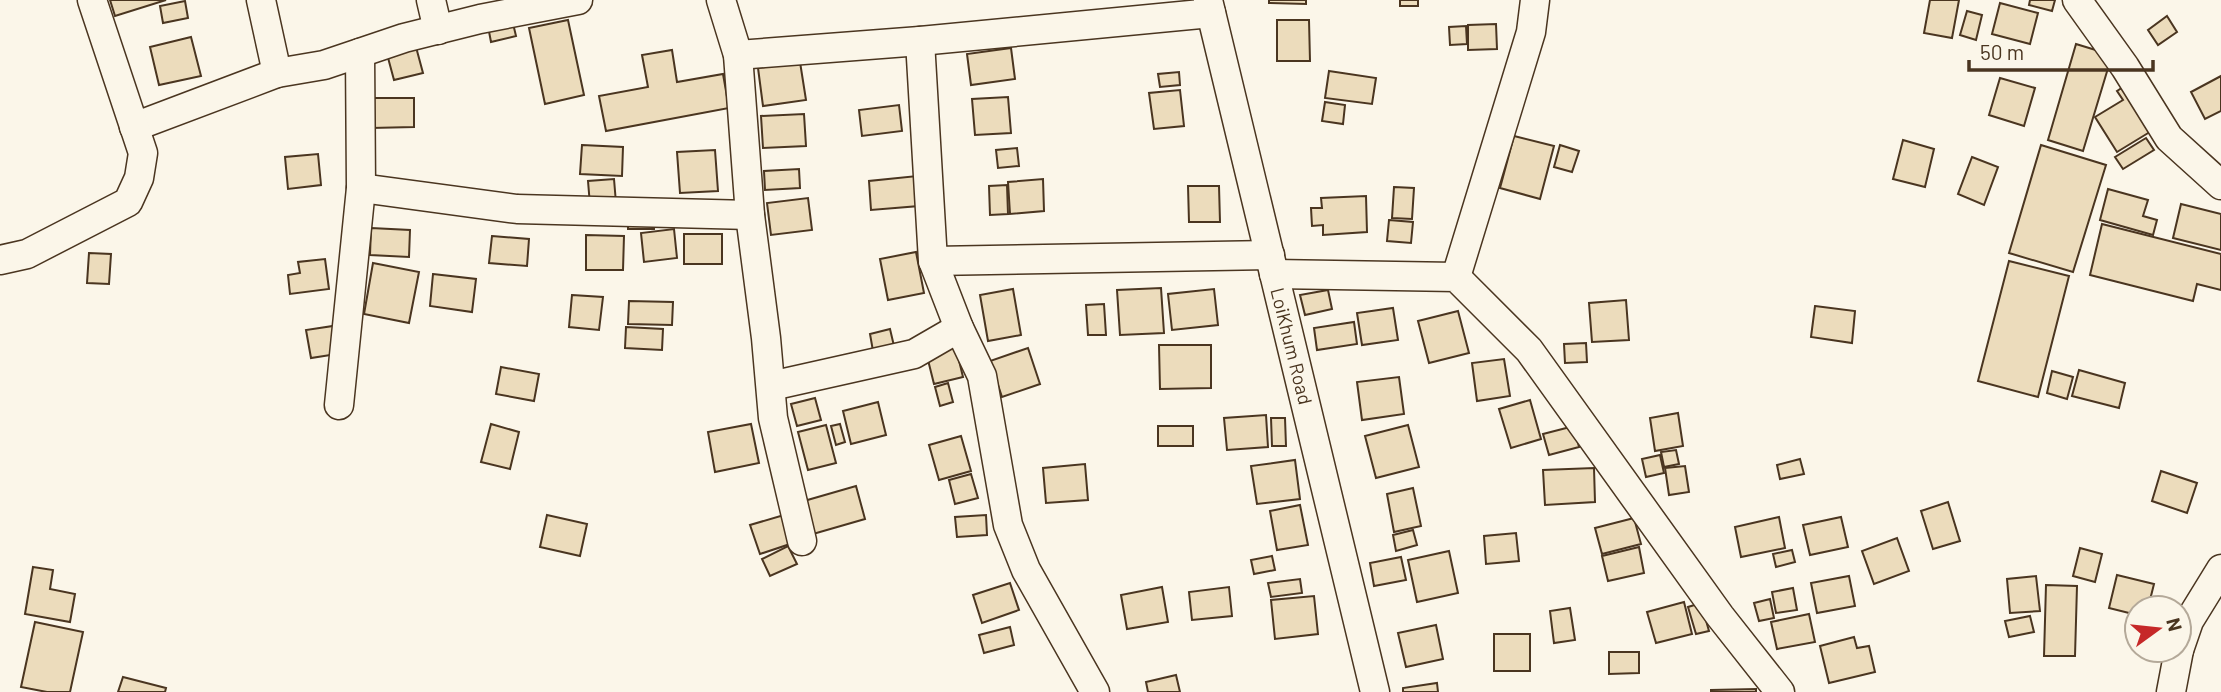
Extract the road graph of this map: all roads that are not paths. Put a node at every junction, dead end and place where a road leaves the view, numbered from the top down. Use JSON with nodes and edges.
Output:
{"nodes":[{"id":1,"x":92,"y":0,"type":"edge"},
{"id":2,"x":261,"y":0,"type":"edge"},
{"id":3,"x":431,"y":0,"type":"edge"},
{"id":4,"x":578,"y":0,"type":"edge"},
{"id":5,"x":721,"y":0,"type":"edge"},
{"id":6,"x":1535,"y":0,"type":"edge"},
{"id":7,"x":2077,"y":0,"type":"edge"},
{"id":8,"x":1210,"y":6,"type":"edge"},
{"id":9,"x":438,"y":30,"type":"junction"},
{"id":10,"x":920,"y":41,"type":"junction"},
{"id":11,"x":360,"y":53,"type":"junction"},
{"id":12,"x":738,"y":55,"type":"junction"},
{"id":13,"x":277,"y":73,"type":"junction"},
{"id":14,"x":134,"y":127,"type":"junction"},
{"id":15,"x":2221,"y":185,"type":"edge"},
{"id":16,"x":361,"y":188,"type":"junction"},
{"id":17,"x":750,"y":215,"type":"junction"},
{"id":18,"x":0,"y":260,"type":"edge"},
{"id":19,"x":933,"y":261,"type":"junction"},
{"id":20,"x":1272,"y":265,"type":"junction"},
{"id":21,"x":1456,"y":277,"type":"junction"},
{"id":22,"x":959,"y":328,"type":"junction"},
{"id":23,"x":771,"y":386,"type":"junction"},
{"id":24,"x":339,"y":405,"type":"dead end"},
{"id":25,"x":802,"y":541,"type":"dead end"},
{"id":26,"x":2221,"y":569,"type":"edge"},
{"id":27,"x":2193,"y":614,"type":"edge"},
{"id":28,"x":2176,"y":664,"type":"edge"},
{"id":29,"x":1095,"y":692,"type":"edge"},
{"id":30,"x":1375,"y":692,"type":"edge"},
{"id":31,"x":1780,"y":692,"type":"edge"},
{"id":32,"x":2171,"y":692,"type":"edge"}],
"edges":[{"from":1,"to":14,"type":"street"},
{"from":2,"to":13,"type":"street"},
{"from":3,"to":9,"type":"street"},
{"from":4,"to":9,"type":"street"},
{"from":5,"to":12,"type":"street"},
{"from":6,"to":21,"type":"street"},
{"from":7,"to":15,"type":"street"},
{"from":8,"to":10,"type":"street"},
{"from":8,"to":20,"type":"street","name":"LoiKhum Road"},
{"from":9,"to":11,"type":"street"},
{"from":10,"to":12,"type":"street"},
{"from":10,"to":19,"type":"street"},
{"from":11,"to":13,"type":"street"},
{"from":11,"to":16,"type":"street"},
{"from":12,"to":17,"type":"street"},
{"from":13,"to":14,"type":"street"},
{"from":14,"to":18,"type":"street"},
{"from":16,"to":17,"type":"street"},
{"from":16,"to":24,"type":"street"},
{"from":17,"to":23,"type":"street"},
{"from":19,"to":20,"type":"street"},
{"from":19,"to":22,"type":"street"},
{"from":20,"to":21,"type":"street"},
{"from":20,"to":30,"type":"street","name":"LoiKhum Road"},
{"from":21,"to":31,"type":"street"},
{"from":22,"to":23,"type":"street"},
{"from":22,"to":29,"type":"street"},
{"from":23,"to":25,"type":"street"},
{"from":26,"to":27,"type":"street"},
{"from":28,"to":32,"type":"street"}]}
